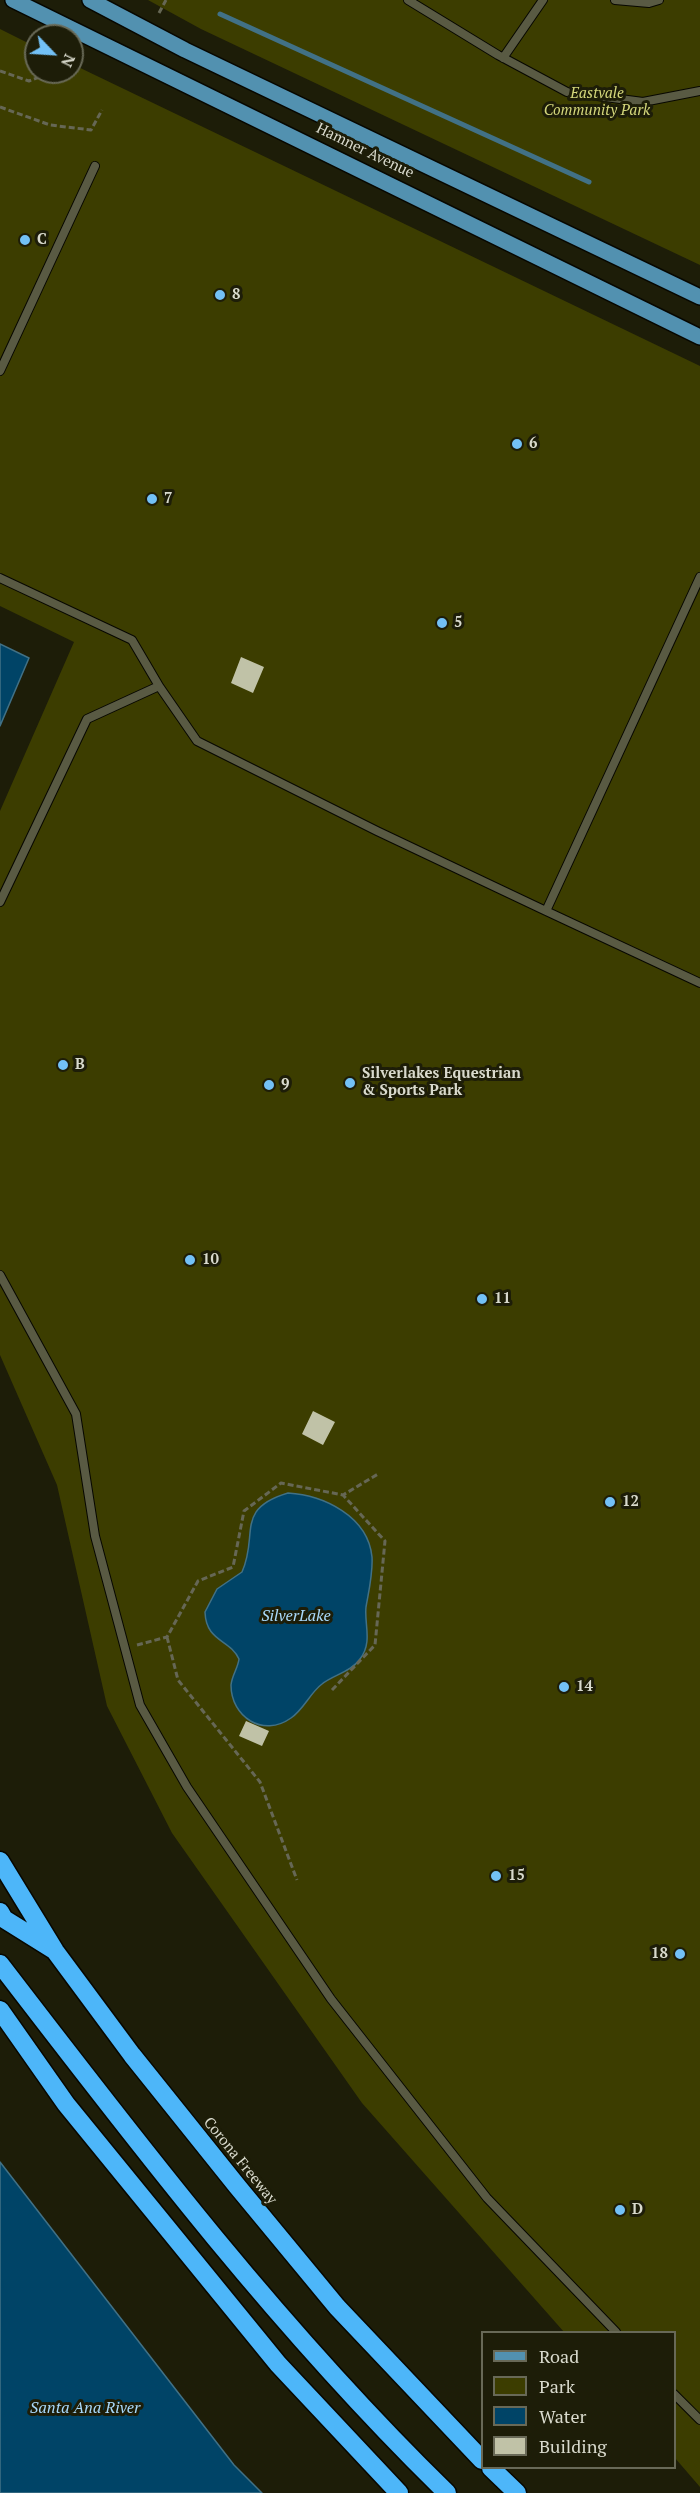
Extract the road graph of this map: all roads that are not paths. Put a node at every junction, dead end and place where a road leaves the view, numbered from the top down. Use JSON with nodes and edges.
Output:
{"nodes":[{"id":1,"x":13,"y":0,"type":"edge"},
{"id":2,"x":90,"y":0,"type":"edge"},
{"id":3,"x":408,"y":0,"type":"edge"},
{"id":4,"x":543,"y":0,"type":"edge"},
{"id":5,"x":615,"y":0,"type":"edge"},
{"id":6,"x":659,"y":0,"type":"edge"},
{"id":7,"x":503,"y":58,"type":"junction"},
{"id":8,"x":700,"y":91,"type":"edge"},
{"id":9,"x":95,"y":166,"type":"dead end"},
{"id":10,"x":700,"y":297,"type":"edge"},
{"id":11,"x":700,"y":337,"type":"edge"},
{"id":12,"x":0,"y":371,"type":"edge"},
{"id":13,"x":700,"y":577,"type":"edge"},
{"id":14,"x":0,"y":578,"type":"edge"},
{"id":15,"x":159,"y":686,"type":"junction"},
{"id":16,"x":0,"y":902,"type":"edge"},
{"id":17,"x":546,"y":911,"type":"junction"},
{"id":18,"x":700,"y":983,"type":"edge"},
{"id":19,"x":0,"y":1275,"type":"edge"},
{"id":20,"x":0,"y":1861,"type":"edge"},
{"id":21,"x":0,"y":1912,"type":"edge"},
{"id":22,"x":56,"y":1951,"type":"junction"},
{"id":23,"x":0,"y":1964,"type":"edge"},
{"id":24,"x":0,"y":2010,"type":"edge"},
{"id":25,"x":615,"y":2331,"type":"edge"},
{"id":26,"x":676,"y":2395,"type":"edge"},
{"id":27,"x":700,"y":2420,"type":"edge"},
{"id":28,"x":481,"y":2458,"type":"edge"},
{"id":29,"x":492,"y":2469,"type":"edge"},
{"id":30,"x":399,"y":2493,"type":"edge"},
{"id":31,"x":447,"y":2493,"type":"edge"},
{"id":32,"x":517,"y":2493,"type":"edge"}],
"edges":[{"from":1,"to":11,"type":"main road","name":"Hamner Avenue"},
{"from":2,"to":10,"type":"main road","name":"Hamner Avenue"},
{"from":3,"to":7,"type":"lane"},
{"from":4,"to":7,"type":"lane"},
{"from":5,"to":6,"type":"lane"},
{"from":7,"to":8,"type":"lane"},
{"from":9,"to":12,"type":"lane"},
{"from":13,"to":17,"type":"lane"},
{"from":14,"to":15,"type":"lane"},
{"from":15,"to":16,"type":"lane"},
{"from":15,"to":17,"type":"lane"},
{"from":17,"to":18,"type":"lane"},
{"from":19,"to":25,"type":"lane"},
{"from":20,"to":22,"type":"highway","name":"Corona Freeway"},
{"from":21,"to":22,"type":"highway"},
{"from":22,"to":28,"type":"highway","name":"Corona Freeway"},
{"from":23,"to":31,"type":"highway"},
{"from":24,"to":30,"type":"highway"},
{"from":26,"to":27,"type":"lane"},
{"from":29,"to":32,"type":"highway"}]}
